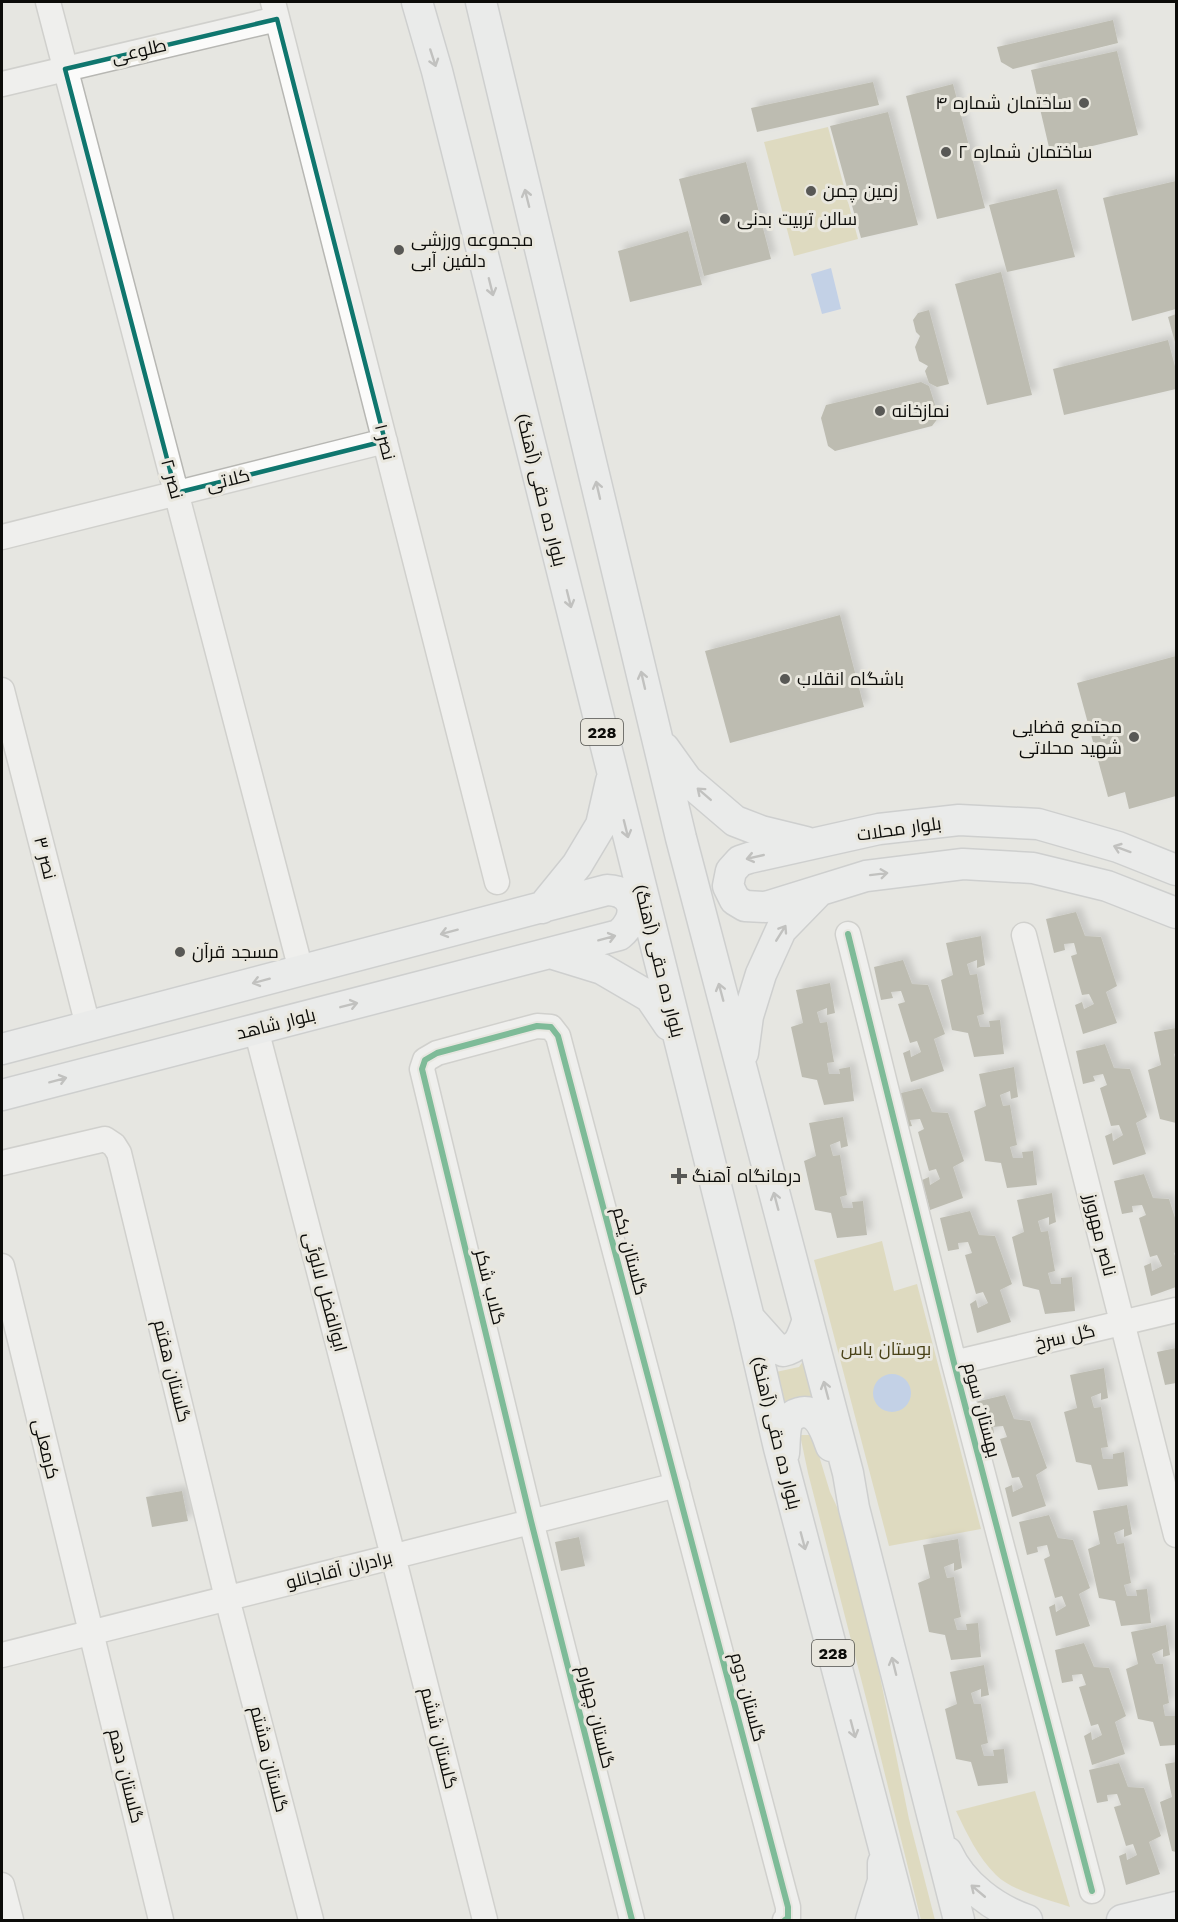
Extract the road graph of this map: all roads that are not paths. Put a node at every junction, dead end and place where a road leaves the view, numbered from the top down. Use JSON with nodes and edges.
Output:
{"nodes":[{"id":1,"x":48,"y":2,"type":"edge"},
{"id":2,"x":417,"y":2,"type":"edge"},
{"id":3,"x":481,"y":2,"type":"edge"},
{"id":4,"x":275,"y":10,"type":"edge"},
{"id":5,"x":65,"y":69,"type":"junction"},
{"id":6,"x":2,"y":84,"type":"edge"},
{"id":7,"x":385,"y":441,"type":"junction"},
{"id":8,"x":176,"y":493,"type":"junction"},
{"id":9,"x":2,"y":537,"type":"edge"},
{"id":10,"x":2,"y":690,"type":"edge"},
{"id":11,"x":656,"y":737,"type":"junction"},
{"id":12,"x":612,"y":775,"type":"junction"},
{"id":13,"x":812,"y":844,"type":"junction"},
{"id":14,"x":1176,"y":870,"type":"edge"},
{"id":15,"x":497,"y":882,"type":"dead end"},
{"id":16,"x":822,"y":888,"type":"junction"},
{"id":17,"x":542,"y":908,"type":"junction"},
{"id":18,"x":1176,"y":913,"type":"edge"},
{"id":19,"x":848,"y":934,"type":"dead end"},
{"id":20,"x":1024,"y":935,"type":"dead end"},
{"id":21,"x":550,"y":953,"type":"junction"},
{"id":22,"x":297,"y":955,"type":"dead end"},
{"id":23,"x":88,"y":1026,"type":"junction"},
{"id":24,"x":551,"y":1027,"type":"joint"},
{"id":25,"x":256,"y":1029,"type":"junction"},
{"id":26,"x":678,"y":1039,"type":"junction"},
{"id":27,"x":2,"y":1049,"type":"edge"},
{"id":28,"x":741,"y":1068,"type":"junction"},
{"id":29,"x":99,"y":1070,"type":"junction"},
{"id":30,"x":2,"y":1095,"type":"edge"},
{"id":31,"x":2,"y":1163,"type":"edge"},
{"id":32,"x":2,"y":1266,"type":"edge"},
{"id":33,"x":1176,"y":1311,"type":"edge"},
{"id":34,"x":748,"y":1318,"type":"junction"},
{"id":35,"x":807,"y":1320,"type":"junction"},
{"id":36,"x":1122,"y":1323,"type":"junction"},
{"id":37,"x":954,"y":1363,"type":"junction"},
{"id":38,"x":783,"y":1464,"type":"junction"},
{"id":39,"x":677,"y":1485,"type":"junction"},
{"id":40,"x":854,"y":1508,"type":"junction"},
{"id":41,"x":531,"y":1521,"type":"junction"},
{"id":42,"x":1176,"y":1536,"type":"edge"},
{"id":43,"x":393,"y":1556,"type":"junction"},
{"id":44,"x":227,"y":1598,"type":"junction"},
{"id":45,"x":90,"y":1632,"type":"junction"},
{"id":46,"x":2,"y":1655,"type":"edge"},
{"id":47,"x":928,"y":1805,"type":"junction"},
{"id":48,"x":882,"y":1842,"type":"junction"},
{"id":49,"x":2,"y":1885,"type":"edge"},
{"id":50,"x":1092,"y":1891,"type":"dead end"},
{"id":51,"x":1176,"y":1907,"type":"edge"},
{"id":52,"x":787,"y":1919,"type":"edge"},
{"id":53,"x":11,"y":1920,"type":"edge"},
{"id":54,"x":161,"y":1920,"type":"edge"},
{"id":55,"x":311,"y":1920,"type":"edge"},
{"id":56,"x":485,"y":1920,"type":"edge"},
{"id":57,"x":632,"y":1920,"type":"edge"},
{"id":58,"x":871,"y":1920,"type":"edge"},
{"id":59,"x":903,"y":1920,"type":"edge"},
{"id":60,"x":958,"y":1920,"type":"edge"},
{"id":61,"x":1027,"y":1920,"type":"edge"},
{"id":62,"x":1122,"y":1920,"type":"edge"}],
"edges":[{"from":1,"to":5,"type":"street","name":"نصر ۲"},
{"from":2,"to":12,"type":"main road","name":"بلوار ده حقی (آهنگ)","number":"228","one_way":true},
{"from":11,"to":3,"type":"main road","one_way":true},
{"from":4,"to":5,"type":"street","name":"طلوعی"},
{"from":4,"to":7,"type":"street","name":"نصر ۱"},
{"from":5,"to":6,"type":"street","name":"طلوعی"},
{"from":5,"to":8,"type":"street","name":"نصر ۲"},
{"from":7,"to":8,"type":"street","name":"کلاتی"},
{"from":7,"to":15,"type":"street","name":"نصر ۱"},
{"from":8,"to":9,"type":"street","name":"کلاتی"},
{"from":8,"to":22,"type":"street","name":"نصر ۲"},
{"from":10,"to":23,"type":"street","name":"نصر ۳"},
{"from":13,"to":11,"type":"main road","name":"بلوار محلات","one_way":true},
{"from":28,"to":11,"type":"main road","one_way":true},
{"from":12,"to":17,"type":"main road"},
{"from":12,"to":26,"type":"main road","name":"بلوار ده حقی (آهنگ)","number":"228","one_way":true},
{"from":14,"to":13,"type":"main road","name":"بلوار محلات","one_way":true},
{"from":13,"to":16,"type":"main road","one_way":true},
{"from":16,"to":18,"type":"main road","one_way":true},
{"from":28,"to":16,"type":"main road","one_way":true},
{"from":21,"to":17,"type":"main road","name":"بلوار شاهد","one_way":true},
{"from":17,"to":23,"type":"main road","one_way":true},
{"from":19,"to":37,"type":"street","name":"بهستان سوم"},
{"from":20,"to":36,"type":"street","name":"ناصر مهرورز"},
{"from":25,"to":21,"type":"main road","name":"بلوار شاهد","one_way":true},
{"from":21,"to":26,"type":"main road"},
{"from":23,"to":27,"type":"main road"},
{"from":23,"to":29,"type":"main road"},
{"from":24,"to":39,"type":"street","name":"گلستان یکم"},
{"from":24,"to":41,"type":"street","name":"گلاب شکر"},
{"from":25,"to":29,"type":"main road","name":"بلوار شاهد"},
{"from":25,"to":43,"type":"street","name":"ابوالفضل لالوئی"},
{"from":26,"to":34,"type":"main road","name":"بلوار ده حقی (آهنگ)","number":"228"},
{"from":35,"to":28,"type":"main road","one_way":true},
{"from":30,"to":29,"type":"main road","name":"بلوار شاهد","one_way":true},
{"from":31,"to":44,"type":"street","name":"گلستان هفتم"},
{"from":32,"to":45,"type":"street","name":"کرمعلی"},
{"from":33,"to":36,"type":"street","name":"گل سرخ"},
{"from":34,"to":35,"type":"main road"},
{"from":34,"to":38,"type":"main road","name":"بلوار ده حقی (آهنگ)","number":"228"},
{"from":40,"to":35,"type":"main road","one_way":true},
{"from":36,"to":37,"type":"street","name":"گل سرخ"},
{"from":36,"to":42,"type":"street","name":"ناصر مهرورز"},
{"from":37,"to":50,"type":"street","name":"بهستان سوم"},
{"from":38,"to":40,"type":"main road"},
{"from":38,"to":48,"type":"main road","name":"بلوار ده حقی (آهنگ)","number":"228","one_way":true},
{"from":39,"to":41,"type":"street","name":"برادران آقاجانلو"},
{"from":39,"to":52,"type":"street","name":"گلستان دوم"},
{"from":47,"to":40,"type":"main road","one_way":true},
{"from":41,"to":43,"type":"street","name":"برادران آقاجانلو"},
{"from":41,"to":57,"type":"street","name":"گلستان چهارم"},
{"from":43,"to":44,"type":"street","name":"برادران آقاجانلو"},
{"from":43,"to":56,"type":"street","name":"گلستان ششم"},
{"from":44,"to":45,"type":"street","name":"برادران آقاجانلو"},
{"from":44,"to":55,"type":"street","name":"گلستان هشتم"},
{"from":45,"to":46,"type":"street","name":"برادران آقاجانلو"},
{"from":45,"to":54,"type":"street","name":"گلستان دهم"},
{"from":47,"to":60,"type":"main road"},
{"from":61,"to":47,"type":"main road","one_way":true},
{"from":48,"to":58,"type":"main road"},
{"from":48,"to":59,"type":"main road","name":"بلوار ده حقی (آهنگ)","number":"228"},
{"from":49,"to":53,"type":"street"},
{"from":51,"to":62,"type":"main road"}]}
